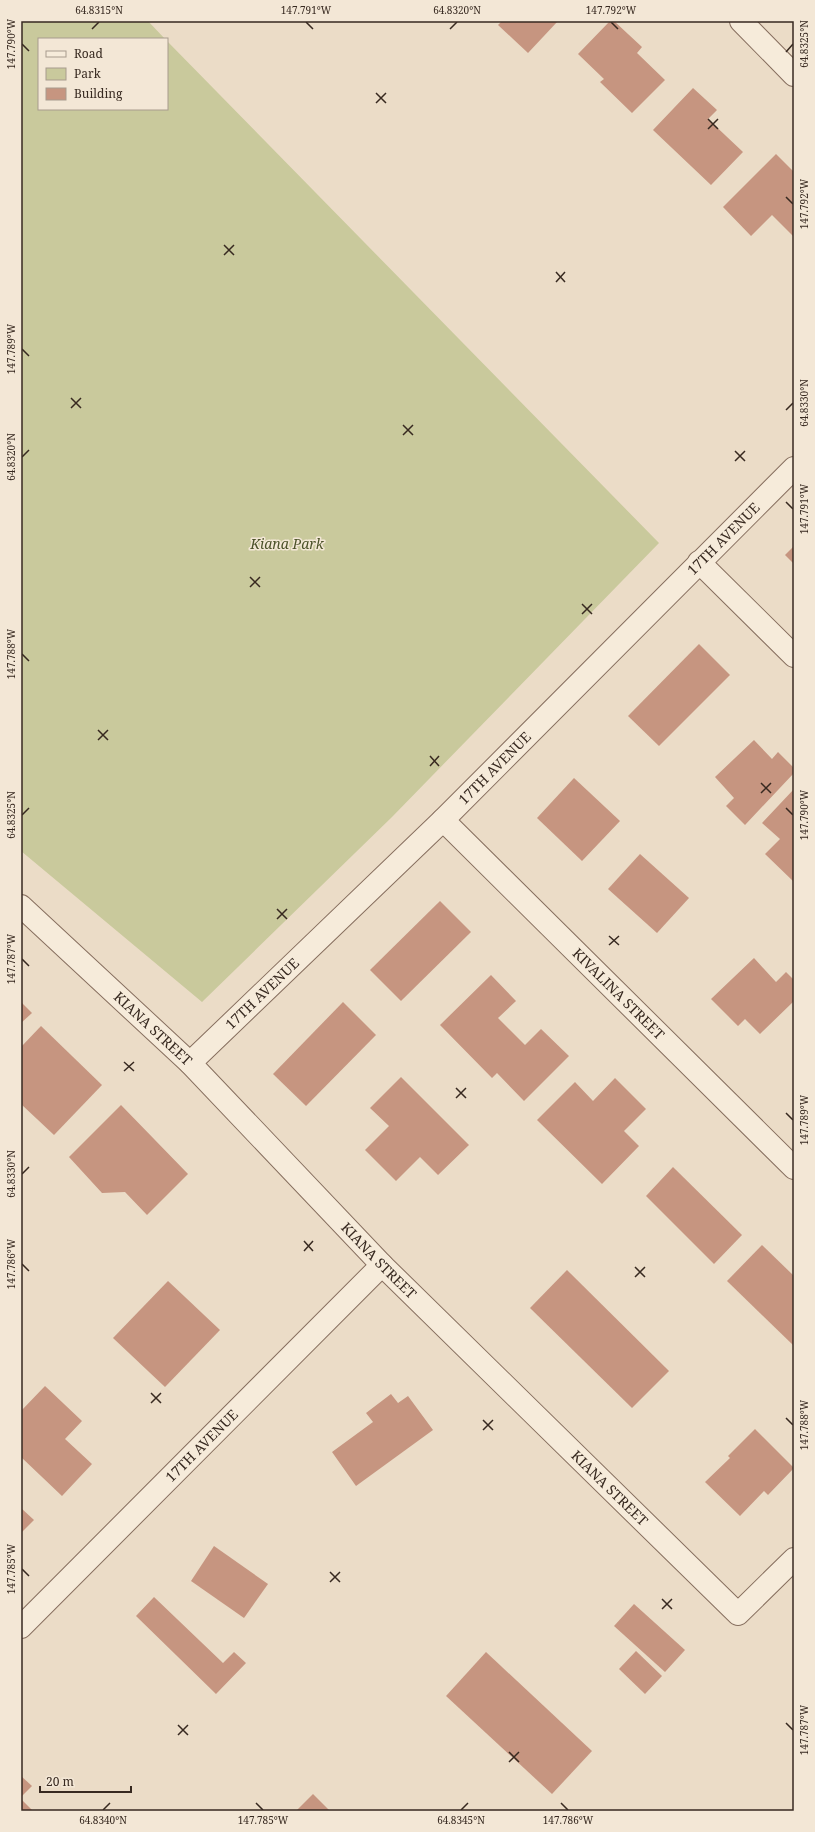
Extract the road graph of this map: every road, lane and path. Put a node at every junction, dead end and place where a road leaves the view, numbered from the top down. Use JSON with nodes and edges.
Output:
{"nodes":[{"id":1,"x":741,"y":21,"type":"edge"},
{"id":2,"x":794,"y":75,"type":"edge"},
{"id":3,"x":794,"y":468,"type":"edge"},
{"id":4,"x":699,"y":562,"type":"junction"},
{"id":5,"x":794,"y":656,"type":"edge"},
{"id":6,"x":444,"y":820,"type":"junction"},
{"id":7,"x":21,"y":906,"type":"edge"},
{"id":8,"x":190,"y":1063,"type":"junction"},
{"id":9,"x":794,"y":1168,"type":"edge"},
{"id":10,"x":382,"y":1265,"type":"junction"},
{"id":11,"x":794,"y":1559,"type":"edge"},
{"id":12,"x":21,"y":1627,"type":"edge"}],
"edges":[{"from":1,"to":2,"type":"street"},
{"from":3,"to":4,"type":"street","name":"17TH AVENUE"},
{"from":4,"to":5,"type":"street"},
{"from":4,"to":6,"type":"street","name":"17TH AVENUE"},
{"from":6,"to":8,"type":"street","name":"17TH AVENUE"},
{"from":6,"to":9,"type":"street","name":"KIVALINA STREET"},
{"from":7,"to":8,"type":"street","name":"KIANA STREET"},
{"from":8,"to":10,"type":"street","name":"KIANA STREET"},
{"from":10,"to":11,"type":"street","name":"KIANA STREET"},
{"from":10,"to":12,"type":"street","name":"17TH AVENUE"}]}
